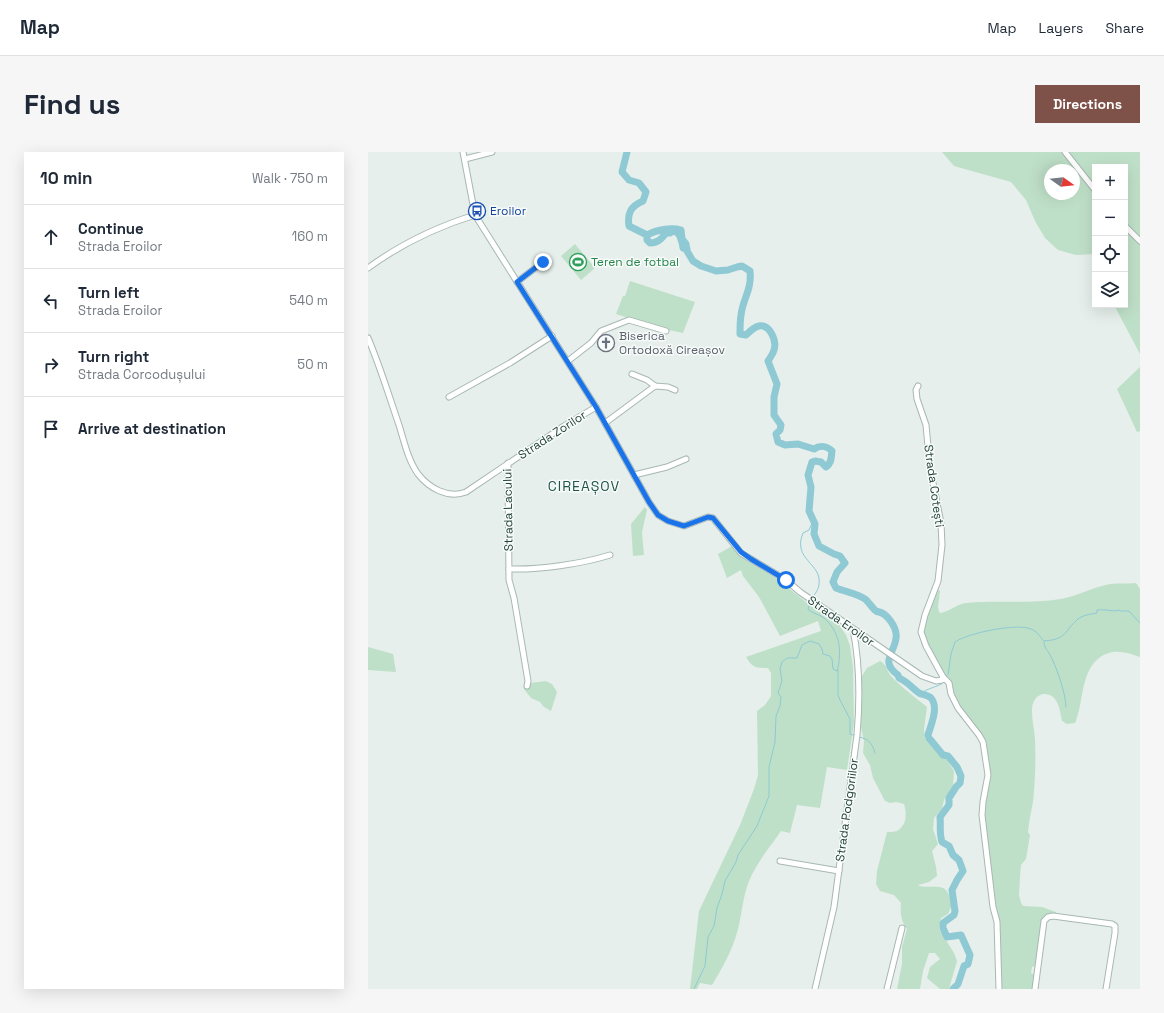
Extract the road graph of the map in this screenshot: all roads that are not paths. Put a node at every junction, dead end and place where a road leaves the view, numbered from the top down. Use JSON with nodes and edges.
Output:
{"nodes":[{"id":1,"x":463,"y":152,"type":"edge"},
{"id":2,"x":492,"y":152,"type":"edge"},
{"id":3,"x":1065,"y":152,"type":"edge"},
{"id":4,"x":465,"y":159,"type":"junction"},
{"id":5,"x":1092,"y":186,"type":"edge"},
{"id":6,"x":475,"y":215,"type":"junction"},
{"id":7,"x":1128,"y":229,"type":"edge"},
{"id":8,"x":1140,"y":241,"type":"edge"},
{"id":9,"x":543,"y":262,"type":"dead end"},
{"id":10,"x":368,"y":268,"type":"edge"},
{"id":11,"x":517,"y":282,"type":"junction"},
{"id":12,"x":666,"y":331,"type":"dead end"},
{"id":13,"x":552,"y":336,"type":"junction"},
{"id":14,"x":368,"y":338,"type":"edge"},
{"id":15,"x":568,"y":361,"type":"junction"},
{"id":16,"x":632,"y":374,"type":"dead end"},
{"id":17,"x":655,"y":386,"type":"junction"},
{"id":18,"x":918,"y":386,"type":"dead end"},
{"id":19,"x":675,"y":390,"type":"dead end"},
{"id":20,"x":449,"y":396,"type":"dead end"},
{"id":21,"x":596,"y":407,"type":"junction"},
{"id":22,"x":605,"y":423,"type":"junction"},
{"id":23,"x":686,"y":459,"type":"dead end"},
{"id":24,"x":508,"y":463,"type":"junction"},
{"id":25,"x":634,"y":475,"type":"junction"},
{"id":26,"x":610,"y":555,"type":"dead end"},
{"id":27,"x":509,"y":569,"type":"junction"},
{"id":28,"x":853,"y":629,"type":"junction"},
{"id":29,"x":943,"y":677,"type":"junction"},
{"id":30,"x":527,"y":686,"type":"dead end"},
{"id":31,"x":780,"y":862,"type":"dead end"},
{"id":32,"x":838,"y":870,"type":"junction"},
{"id":33,"x":902,"y":928,"type":"dead end"},
{"id":34,"x":815,"y":989,"type":"edge"},
{"id":35,"x":887,"y":989,"type":"edge"},
{"id":36,"x":1000,"y":989,"type":"edge"},
{"id":37,"x":1035,"y":989,"type":"edge"},
{"id":38,"x":1106,"y":989,"type":"edge"}],
"edges":[{"from":1,"to":4,"type":"street","name":"Strada Eroilor"},
{"from":2,"to":4,"type":"street"},
{"from":3,"to":5,"type":"street"},
{"from":4,"to":6,"type":"street","name":"Strada Eroilor"},
{"from":6,"to":10,"type":"street"},
{"from":6,"to":11,"type":"street","name":"Strada Eroilor"},
{"from":7,"to":8,"type":"street"},
{"from":9,"to":11,"type":"street"},
{"from":11,"to":13,"type":"street","name":"Strada Eroilor"},
{"from":12,"to":15,"type":"street"},
{"from":13,"to":15,"type":"street","name":"Strada Eroilor"},
{"from":13,"to":20,"type":"street"},
{"from":14,"to":24,"type":"street","name":"Strada Lacului"},
{"from":15,"to":21,"type":"street","name":"Strada Eroilor"},
{"from":16,"to":17,"type":"street"},
{"from":17,"to":19,"type":"street"},
{"from":17,"to":22,"type":"street"},
{"from":18,"to":29,"type":"street","name":"Strada Cotești"},
{"from":21,"to":22,"type":"street","name":"Strada Eroilor"},
{"from":21,"to":24,"type":"street","name":"Strada Zorilor"},
{"from":22,"to":25,"type":"street","name":"Strada Eroilor"},
{"from":23,"to":25,"type":"street"},
{"from":24,"to":27,"type":"street","name":"Strada Lacului"},
{"from":25,"to":28,"type":"street","name":"Strada Eroilor"},
{"from":26,"to":27,"type":"street"},
{"from":27,"to":30,"type":"street","name":"Strada Lacului"},
{"from":28,"to":29,"type":"street","name":"Strada Eroilor"},
{"from":28,"to":32,"type":"street","name":"Strada Podgoriilor"},
{"from":29,"to":36,"type":"street"},
{"from":31,"to":32,"type":"street"},
{"from":32,"to":34,"type":"street","name":"Strada Podgoriilor"},
{"from":33,"to":35,"type":"street"},
{"from":37,"to":38,"type":"street"}]}
